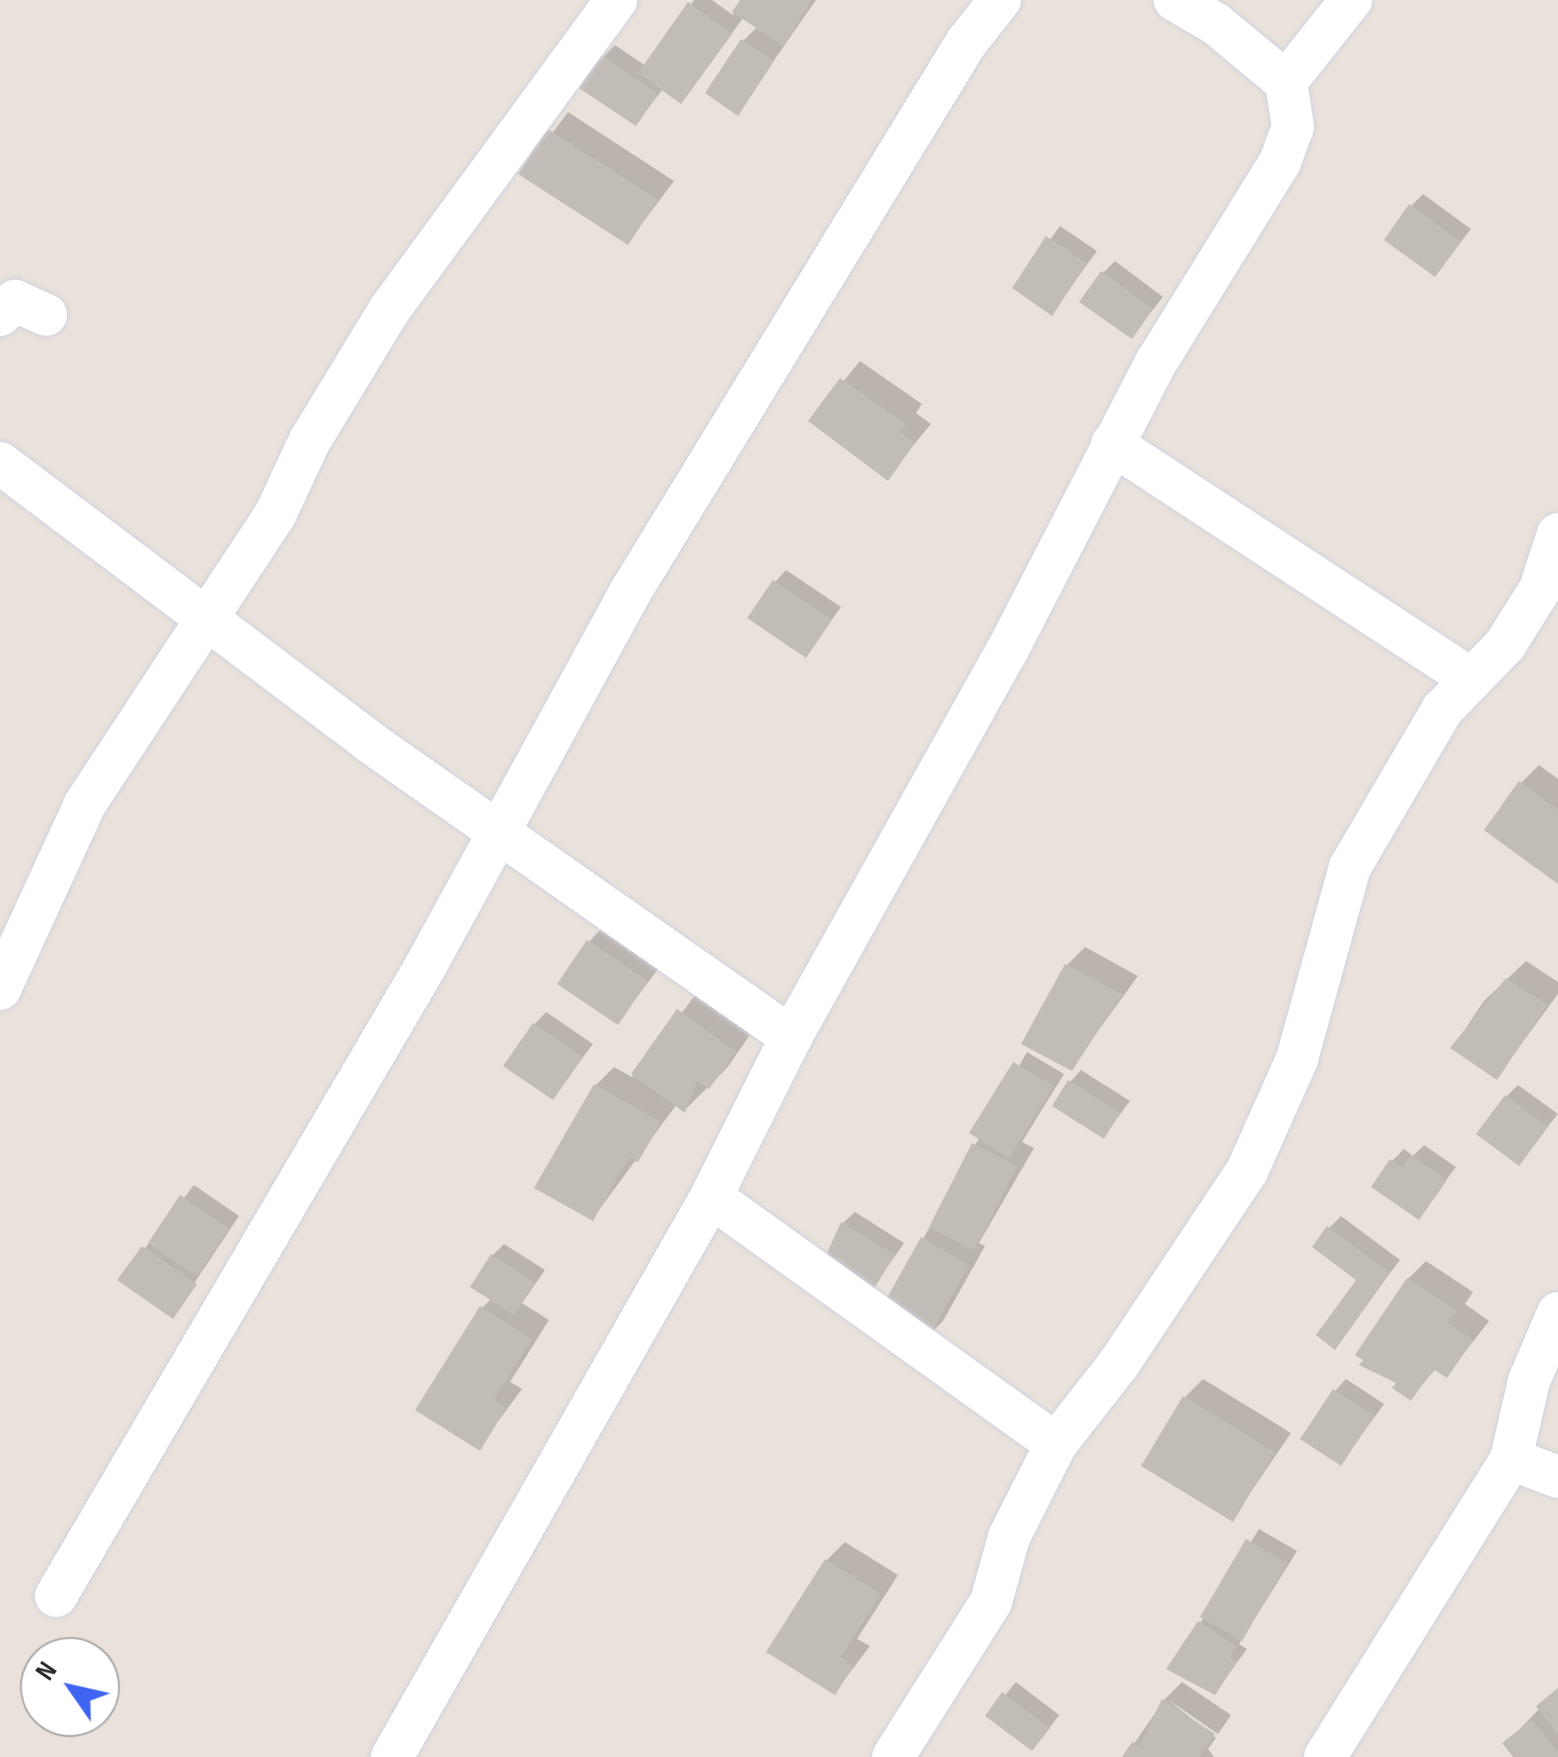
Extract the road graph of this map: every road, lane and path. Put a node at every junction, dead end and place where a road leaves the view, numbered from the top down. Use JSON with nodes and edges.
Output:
{"nodes":[{"id":1,"x":616,"y":0,"type":"edge"},
{"id":2,"x":1000,"y":0,"type":"edge"},
{"id":3,"x":1175,"y":0,"type":"edge"},
{"id":4,"x":1352,"y":0,"type":"edge"},
{"id":5,"x":1286,"y":82,"type":"junction"},
{"id":6,"x":0,"y":315,"type":"edge"},
{"id":7,"x":46,"y":315,"type":"dead end"},
{"id":8,"x":1112,"y":444,"type":"junction"},
{"id":9,"x":0,"y":463,"type":"edge"},
{"id":10,"x":1558,"y":534,"type":"edge"},
{"id":11,"x":207,"y":620,"type":"junction"},
{"id":12,"x":1468,"y":677,"type":"junction"},
{"id":13,"x":501,"y":834,"type":"junction"},
{"id":14,"x":12,"y":924,"type":"edge"},
{"id":15,"x":0,"y":989,"type":"edge"},
{"id":16,"x":791,"y":1036,"type":"junction"},
{"id":17,"x":711,"y":1197,"type":"junction"},
{"id":18,"x":1558,"y":1313,"type":"edge"},
{"id":19,"x":1056,"y":1444,"type":"junction"},
{"id":20,"x":1511,"y":1460,"type":"junction"},
{"id":21,"x":1558,"y":1477,"type":"edge"},
{"id":22,"x":56,"y":1596,"type":"dead end"},
{"id":23,"x":1337,"y":1753,"type":"edge"},
{"id":24,"x":392,"y":1757,"type":"edge"},
{"id":25,"x":893,"y":1757,"type":"edge"}],
"edges":[{"from":1,"to":11,"type":"street"},
{"from":2,"to":13,"type":"street"},
{"from":3,"to":5,"type":"street"},
{"from":4,"to":5,"type":"street"},
{"from":5,"to":8,"type":"street"},
{"from":6,"to":7,"type":"street"},
{"from":8,"to":12,"type":"street"},
{"from":8,"to":16,"type":"street"},
{"from":9,"to":11,"type":"street"},
{"from":10,"to":12,"type":"street"},
{"from":11,"to":13,"type":"street"},
{"from":11,"to":14,"type":"street"},
{"from":12,"to":19,"type":"street"},
{"from":13,"to":16,"type":"street"},
{"from":13,"to":22,"type":"street"},
{"from":14,"to":15,"type":"street"},
{"from":16,"to":17,"type":"street"},
{"from":17,"to":19,"type":"street"},
{"from":17,"to":24,"type":"street"},
{"from":18,"to":20,"type":"street"},
{"from":19,"to":25,"type":"street"},
{"from":20,"to":21,"type":"street"},
{"from":20,"to":23,"type":"street"}]}
